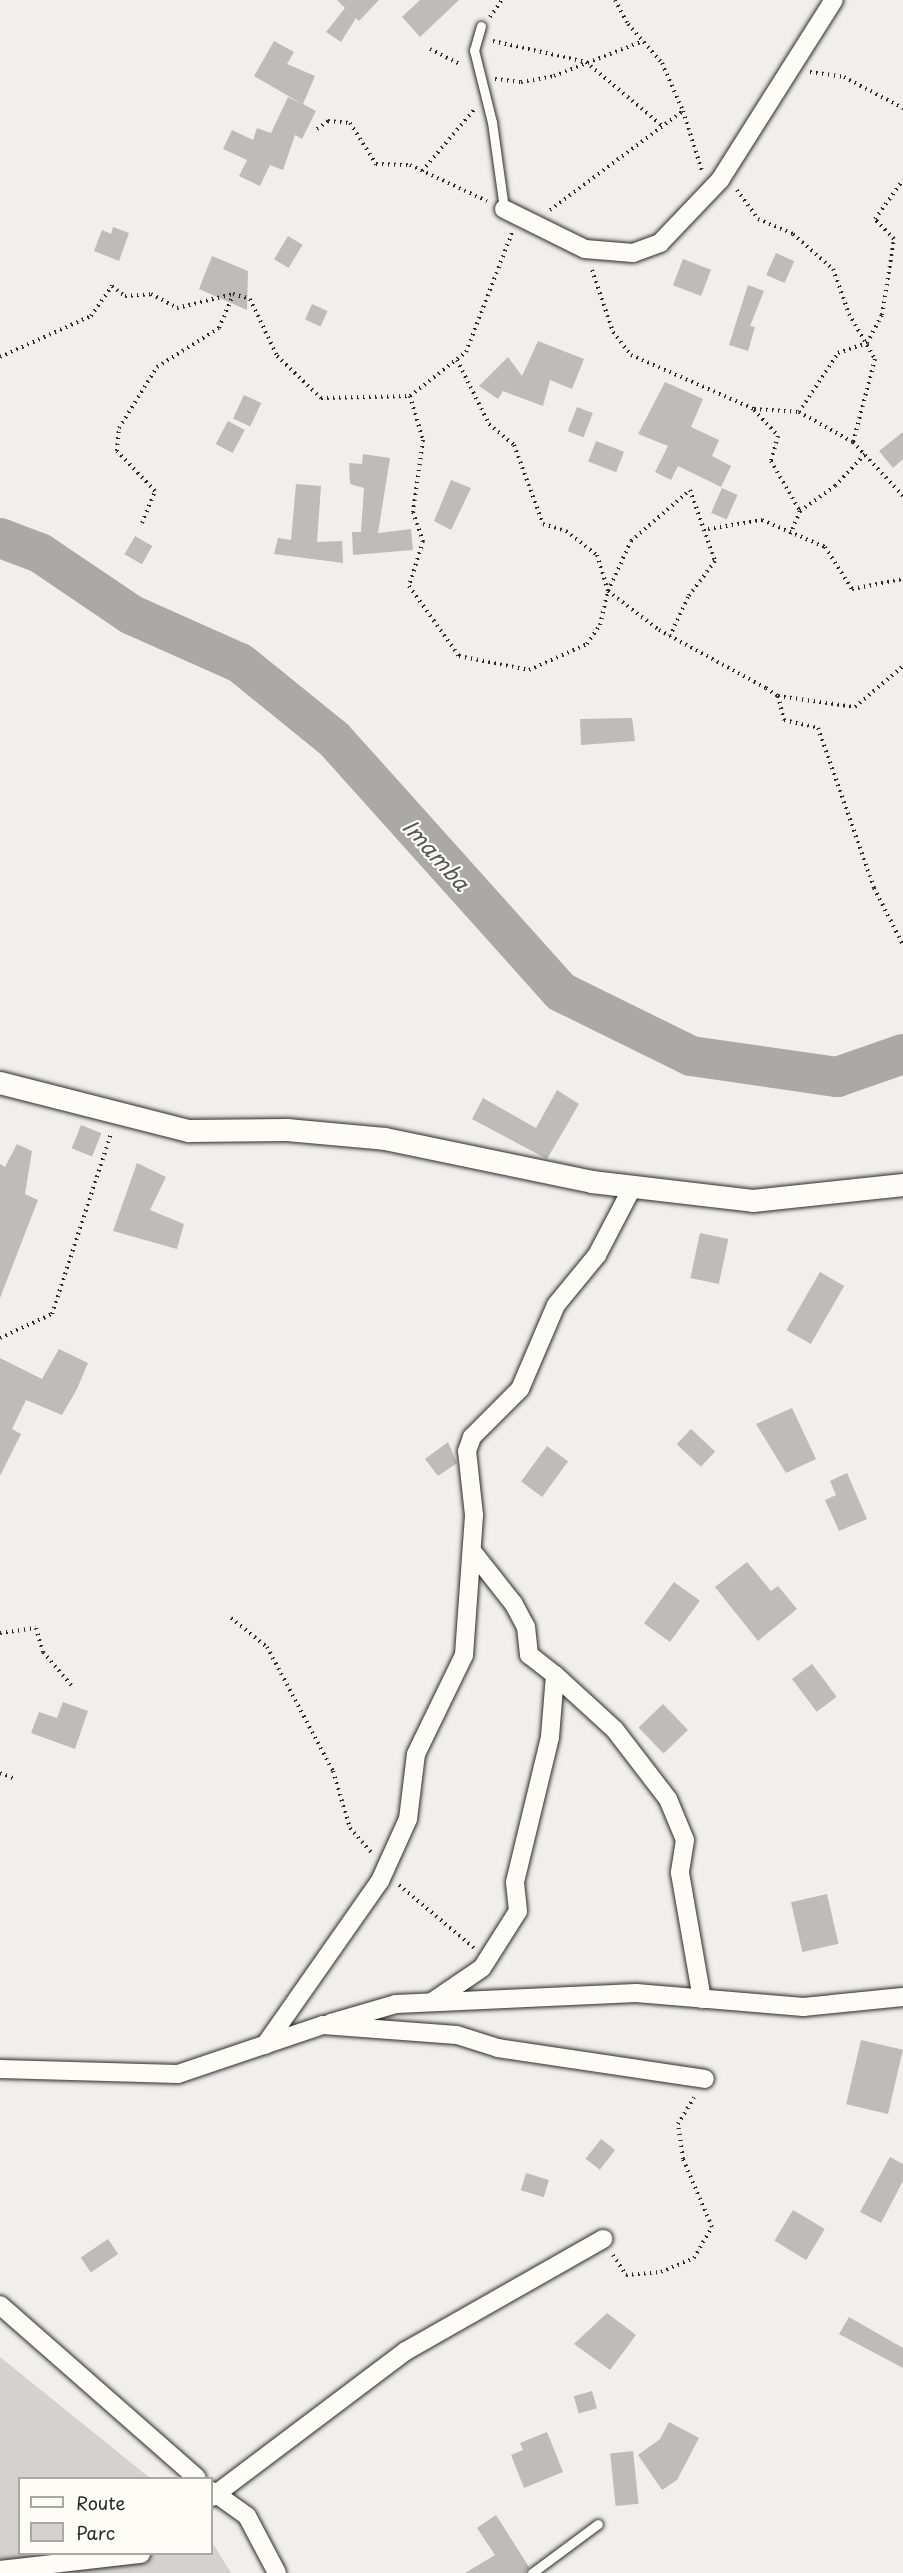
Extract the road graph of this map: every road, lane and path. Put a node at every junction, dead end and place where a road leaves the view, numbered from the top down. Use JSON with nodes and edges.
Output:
{"nodes":[{"id":1,"x":615,"y":0,"type":"edge"},
{"id":2,"x":834,"y":0,"type":"edge"},
{"id":3,"x":481,"y":26,"type":"dead end"},
{"id":4,"x":477,"y":39,"type":"junction"},
{"id":5,"x":643,"y":41,"type":"junction"},
{"id":6,"x":430,"y":49,"type":"dead end"},
{"id":7,"x":586,"y":62,"type":"junction"},
{"id":8,"x":789,"y":69,"type":"junction"},
{"id":9,"x":483,"y":78,"type":"junction"},
{"id":10,"x":486,"y":93,"type":"junction"},
{"id":11,"x":903,"y":108,"type":"edge"},
{"id":12,"x":683,"y":111,"type":"junction"},
{"id":13,"x":661,"y":124,"type":"junction"},
{"id":14,"x":317,"y":129,"type":"dead end"},
{"id":15,"x":422,"y":171,"type":"junction"},
{"id":16,"x":720,"y":180,"type":"junction"},
{"id":17,"x":903,"y":180,"type":"edge"},
{"id":18,"x":519,"y":216,"type":"junction"},
{"id":19,"x":585,"y":249,"type":"junction"},
{"id":20,"x":233,"y":294,"type":"junction"},
{"id":21,"x":867,"y":343,"type":"junction"},
{"id":22,"x":0,"y":357,"type":"edge"},
{"id":23,"x":457,"y":360,"type":"junction"},
{"id":24,"x":410,"y":396,"type":"junction"},
{"id":25,"x":754,"y":409,"type":"junction"},
{"id":26,"x":799,"y":412,"type":"junction"},
{"id":27,"x":853,"y":442,"type":"junction"},
{"id":28,"x":865,"y":454,"type":"junction"},
{"id":29,"x":903,"y":496,"type":"edge"},
{"id":30,"x":800,"y":511,"type":"junction"},
{"id":31,"x":142,"y":523,"type":"dead end"},
{"id":32,"x":708,"y":529,"type":"junction"},
{"id":33,"x":790,"y":534,"type":"junction"},
{"id":34,"x":903,"y":579,"type":"edge"},
{"id":35,"x":608,"y":591,"type":"junction"},
{"id":36,"x":670,"y":636,"type":"junction"},
{"id":37,"x":903,"y":666,"type":"edge"},
{"id":38,"x":778,"y":696,"type":"junction"},
{"id":39,"x":903,"y":945,"type":"edge"},
{"id":40,"x":0,"y":1083,"type":"edge"},
{"id":41,"x":117,"y":1115,"type":"junction"},
{"id":42,"x":903,"y":1185,"type":"edge"},
{"id":43,"x":633,"y":1186,"type":"junction"},
{"id":44,"x":0,"y":1338,"type":"edge"},
{"id":45,"x":472,"y":1551,"type":"junction"},
{"id":46,"x":231,"y":1618,"type":"dead end"},
{"id":47,"x":0,"y":1633,"type":"edge"},
{"id":48,"x":555,"y":1676,"type":"junction"},
{"id":49,"x":72,"y":1686,"type":"dead end"},
{"id":50,"x":0,"y":1773,"type":"edge"},
{"id":51,"x":13,"y":1778,"type":"dead end"},
{"id":52,"x":386,"y":1869,"type":"junction"},
{"id":53,"x":489,"y":1959,"type":"junction"},
{"id":54,"x":903,"y":1997,"type":"edge"},
{"id":55,"x":702,"y":1999,"type":"junction"},
{"id":56,"x":430,"y":2002,"type":"junction"},
{"id":57,"x":323,"y":2025,"type":"junction"},
{"id":58,"x":265,"y":2045,"type":"junction"},
{"id":59,"x":0,"y":2069,"type":"edge"},
{"id":60,"x":705,"y":2079,"type":"joint"},
{"id":61,"x":603,"y":2239,"type":"joint"},
{"id":62,"x":0,"y":2305,"type":"edge"},
{"id":63,"x":196,"y":2477,"type":"edge"},
{"id":64,"x":213,"y":2494,"type":"edge"},
{"id":65,"x":598,"y":2524,"type":"dead end"},
{"id":66,"x":124,"y":2555,"type":"edge"},
{"id":67,"x":0,"y":2570,"type":"edge"},
{"id":68,"x":277,"y":2573,"type":"edge"},
{"id":69,"x":532,"y":2573,"type":"edge"}],
"edges":[{"from":1,"to":5,"type":"path"},
{"from":2,"to":8,"type":"street"},
{"from":3,"to":4,"type":"lane"},
{"from":4,"to":7,"type":"path"},
{"from":4,"to":9,"type":"lane"},
{"from":5,"to":7,"type":"path"},
{"from":5,"to":12,"type":"path"},
{"from":6,"to":9,"type":"path"},
{"from":7,"to":9,"type":"path"},
{"from":7,"to":13,"type":"path"},
{"from":8,"to":11,"type":"path"},
{"from":8,"to":16,"type":"street"},
{"from":9,"to":10,"type":"lane"},
{"from":10,"to":15,"type":"path"},
{"from":10,"to":18,"type":"lane"},
{"from":12,"to":13,"type":"path"},
{"from":12,"to":16,"type":"path"},
{"from":13,"to":18,"type":"path"},
{"from":14,"to":15,"type":"path"},
{"from":15,"to":18,"type":"path"},
{"from":16,"to":19,"type":"street"},
{"from":16,"to":21,"type":"path"},
{"from":17,"to":21,"type":"path"},
{"from":18,"to":19,"type":"street"},
{"from":18,"to":23,"type":"path"},
{"from":19,"to":25,"type":"path"},
{"from":20,"to":22,"type":"path"},
{"from":20,"to":24,"type":"path"},
{"from":20,"to":31,"type":"path"},
{"from":21,"to":26,"type":"path"},
{"from":21,"to":27,"type":"path"},
{"from":23,"to":24,"type":"path"},
{"from":23,"to":35,"type":"path"},
{"from":24,"to":35,"type":"path"},
{"from":25,"to":26,"type":"path"},
{"from":25,"to":30,"type":"path"},
{"from":26,"to":27,"type":"path"},
{"from":27,"to":28,"type":"path"},
{"from":28,"to":29,"type":"path"},
{"from":28,"to":30,"type":"path"},
{"from":30,"to":33,"type":"path"},
{"from":32,"to":33,"type":"path"},
{"from":32,"to":35,"type":"path"},
{"from":32,"to":36,"type":"path"},
{"from":33,"to":34,"type":"path"},
{"from":35,"to":36,"type":"path"},
{"from":36,"to":38,"type":"path"},
{"from":37,"to":38,"type":"path"},
{"from":38,"to":39,"type":"path"},
{"from":40,"to":41,"type":"street"},
{"from":41,"to":43,"type":"street"},
{"from":41,"to":44,"type":"path"},
{"from":42,"to":43,"type":"street"},
{"from":43,"to":45,"type":"street"},
{"from":45,"to":48,"type":"street"},
{"from":45,"to":52,"type":"street"},
{"from":46,"to":52,"type":"path"},
{"from":47,"to":49,"type":"path"},
{"from":48,"to":53,"type":"street"},
{"from":48,"to":55,"type":"street"},
{"from":50,"to":51,"type":"path"},
{"from":52,"to":53,"type":"path"},
{"from":52,"to":58,"type":"street"},
{"from":53,"to":56,"type":"street"},
{"from":54,"to":55,"type":"street"},
{"from":55,"to":56,"type":"street"},
{"from":56,"to":57,"type":"street"},
{"from":57,"to":58,"type":"street"},
{"from":57,"to":60,"type":"street"},
{"from":58,"to":59,"type":"street"},
{"from":60,"to":61,"type":"path"},
{"from":61,"to":64,"type":"street"},
{"from":62,"to":63,"type":"street"},
{"from":64,"to":68,"type":"street"},
{"from":65,"to":69,"type":"lane"},
{"from":66,"to":67,"type":"street"}]}
